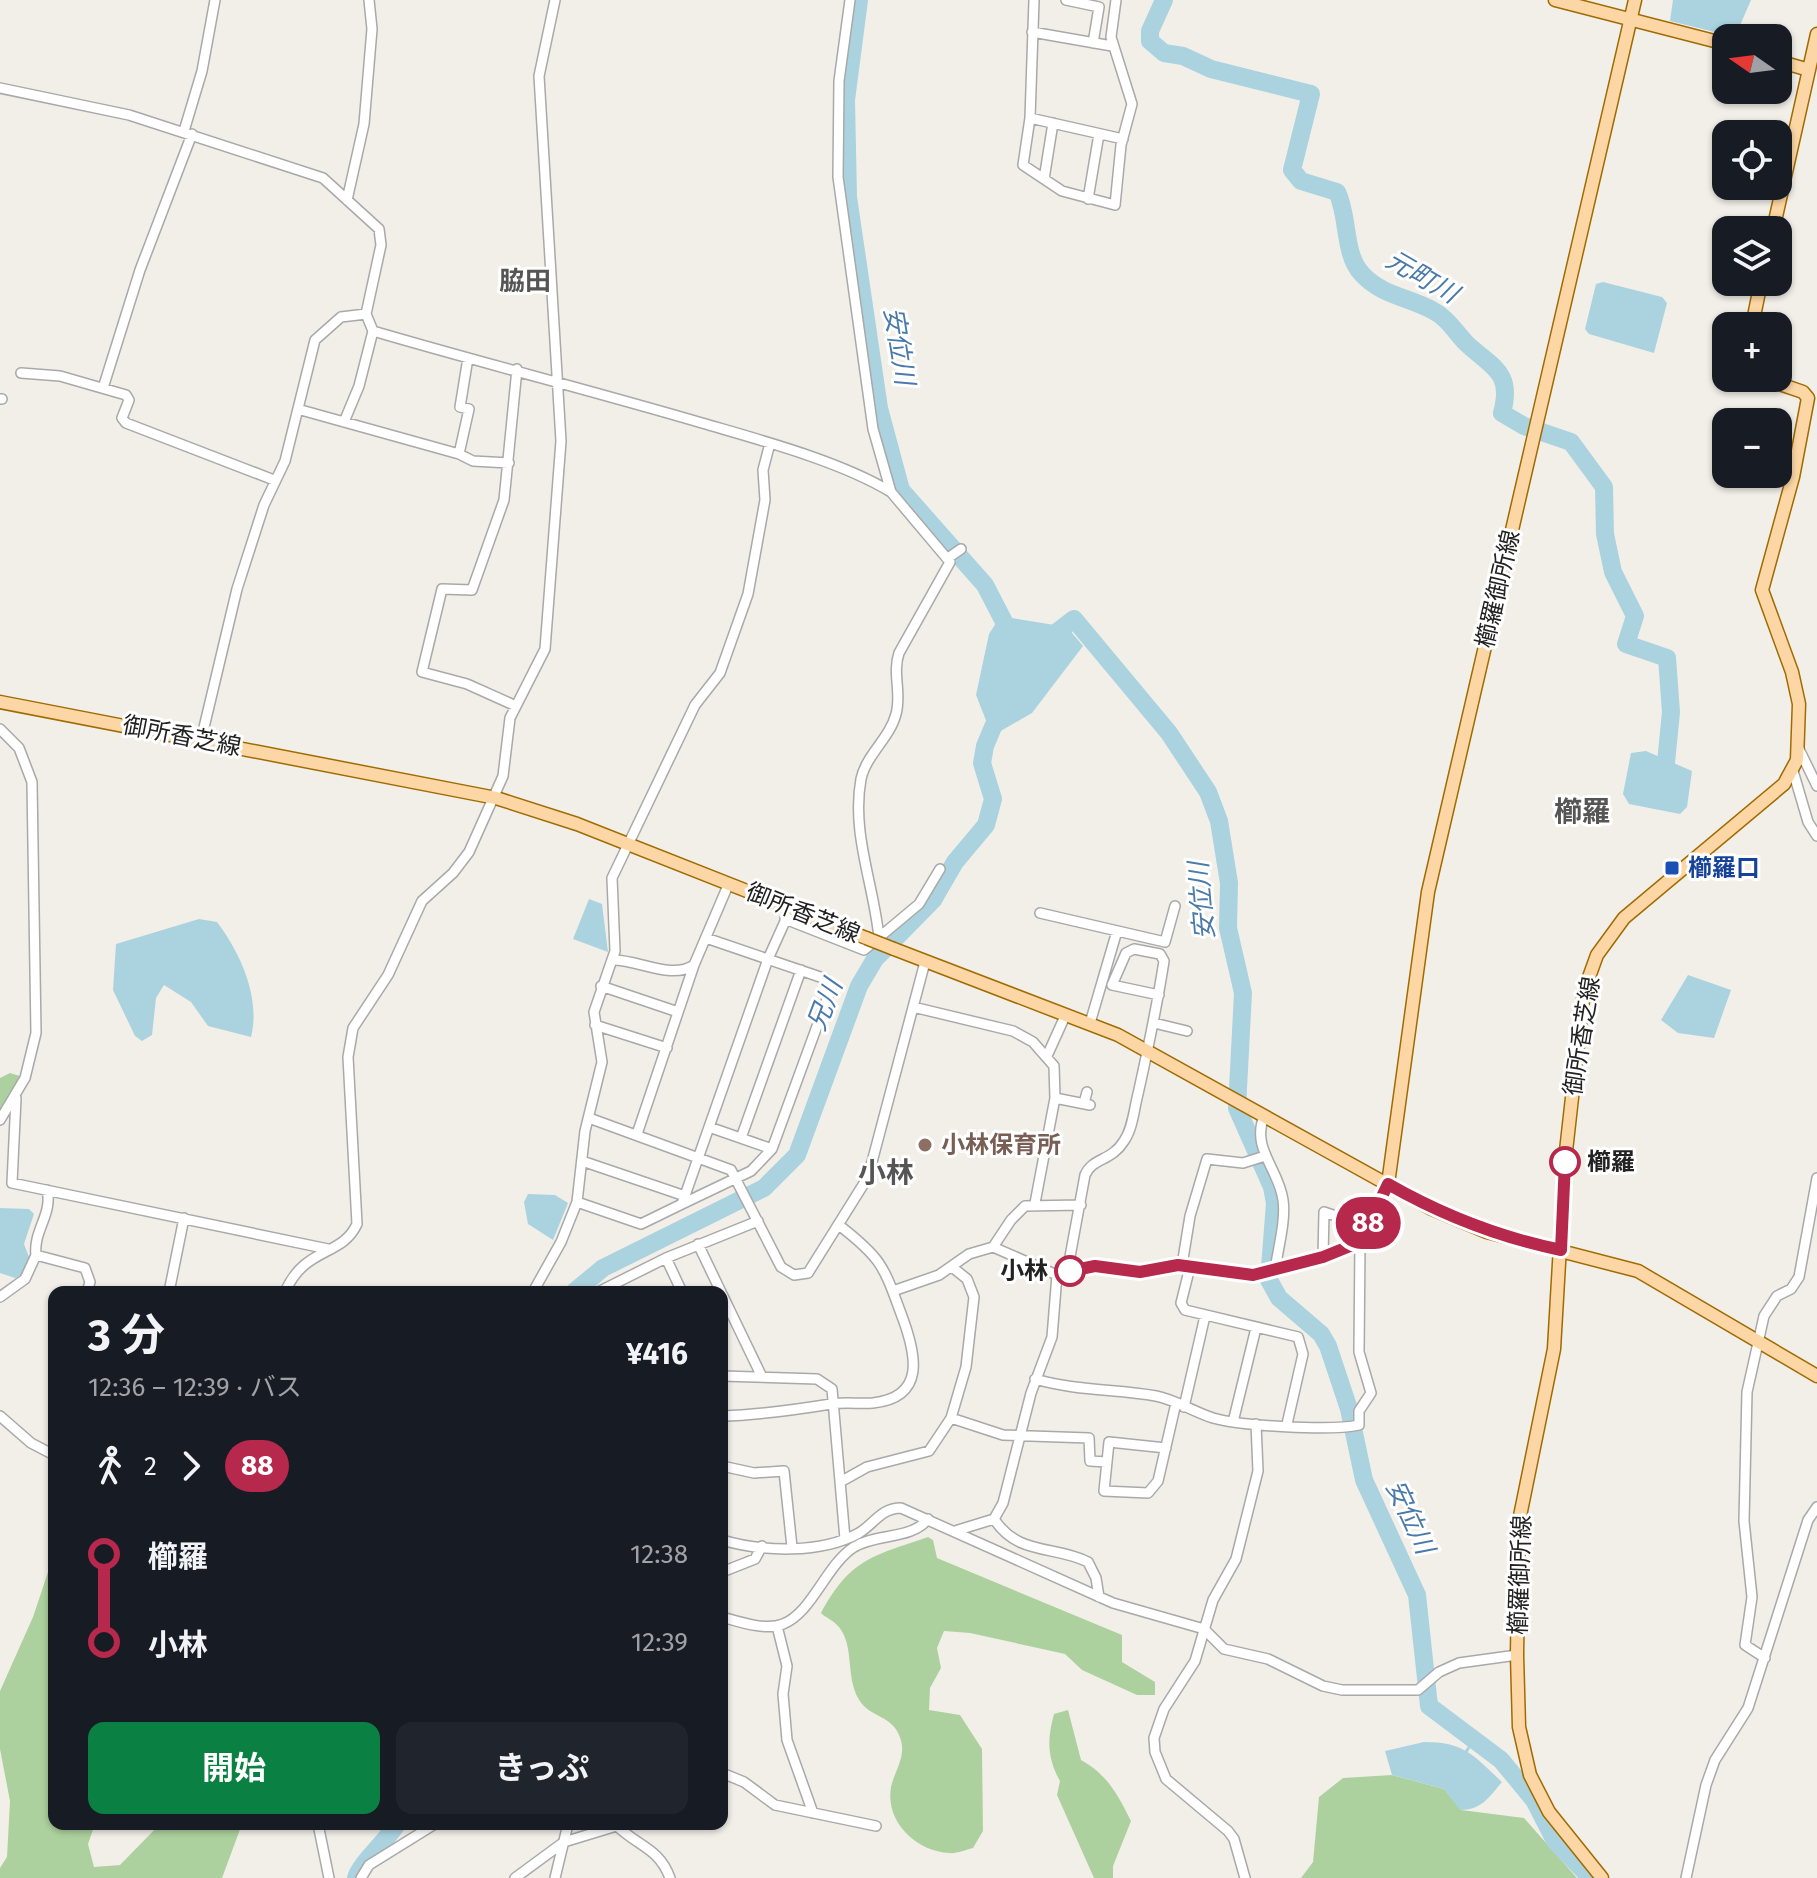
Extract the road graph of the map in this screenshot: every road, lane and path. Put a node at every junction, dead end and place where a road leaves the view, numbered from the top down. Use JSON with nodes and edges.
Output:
{"nodes":[{"id":1,"x":215,"y":0,"type":"edge"},
{"id":2,"x":369,"y":0,"type":"edge"},
{"id":3,"x":555,"y":0,"type":"edge"},
{"id":4,"x":850,"y":0,"type":"edge"},
{"id":5,"x":1034,"y":0,"type":"edge"},
{"id":6,"x":1066,"y":0,"type":"edge"},
{"id":7,"x":1116,"y":0,"type":"edge"},
{"id":8,"x":1555,"y":0,"type":"edge"},
{"id":9,"x":1635,"y":0,"type":"edge"},
{"id":10,"x":1630,"y":18,"type":"junction"},
{"id":11,"x":1032,"y":32,"type":"junction"},
{"id":12,"x":1817,"y":34,"type":"edge"},
{"id":13,"x":1712,"y":40,"type":"edge"},
{"id":14,"x":1093,"y":43,"type":"junction"},
{"id":15,"x":1112,"y":46,"type":"junction"},
{"id":16,"x":1792,"y":65,"type":"edge"},
{"id":17,"x":1813,"y":71,"type":"edge"},
{"id":18,"x":0,"y":88,"type":"edge"},
{"id":19,"x":1030,"y":118,"type":"junction"},
{"id":20,"x":1053,"y":123,"type":"junction"},
{"id":21,"x":188,"y":132,"type":"junction"},
{"id":22,"x":1099,"y":134,"type":"junction"},
{"id":23,"x":1123,"y":139,"type":"junction"},
{"id":24,"x":1044,"y":179,"type":"junction"},
{"id":25,"x":1088,"y":199,"type":"junction"},
{"id":26,"x":347,"y":200,"type":"junction"},
{"id":27,"x":1777,"y":216,"type":"edge"},
{"id":28,"x":366,"y":314,"type":"junction"},
{"id":29,"x":373,"y":331,"type":"junction"},
{"id":30,"x":468,"y":358,"type":"junction"},
{"id":31,"x":517,"y":369,"type":"junction"},
{"id":32,"x":21,"y":373,"type":"dead end"},
{"id":33,"x":558,"y":380,"type":"junction"},
{"id":34,"x":103,"y":388,"type":"junction"},
{"id":35,"x":1792,"y":388,"type":"edge"},
{"id":36,"x":301,"y":410,"type":"junction"},
{"id":37,"x":344,"y":422,"type":"junction"},
{"id":38,"x":770,"y":443,"type":"junction"},
{"id":39,"x":459,"y":454,"type":"junction"},
{"id":40,"x":509,"y":463,"type":"junction"},
{"id":41,"x":274,"y":480,"type":"junction"},
{"id":42,"x":891,"y":492,"type":"junction"},
{"id":43,"x":961,"y":549,"type":"dead end"},
{"id":44,"x":948,"y":558,"type":"junction"},
{"id":45,"x":0,"y":702,"type":"edge"},
{"id":46,"x":516,"y":706,"type":"junction"},
{"id":47,"x":0,"y":729,"type":"edge"},
{"id":48,"x":201,"y":740,"type":"junction"},
{"id":49,"x":1799,"y":748,"type":"junction"},
{"id":50,"x":1793,"y":771,"type":"junction"},
{"id":51,"x":1817,"y":786,"type":"edge"},
{"id":52,"x":496,"y":798,"type":"junction"},
{"id":53,"x":1817,"y":836,"type":"edge"},
{"id":54,"x":626,"y":844,"type":"junction"},
{"id":55,"x":940,"y":869,"type":"dead end"},
{"id":56,"x":729,"y":883,"type":"junction"},
{"id":57,"x":1175,"y":906,"type":"dead end"},
{"id":58,"x":1040,"y":913,"type":"dead end"},
{"id":59,"x":788,"y":914,"type":"junction"},
{"id":60,"x":1117,"y":931,"type":"junction"},
{"id":61,"x":706,"y":938,"type":"junction"},
{"id":62,"x":873,"y":938,"type":"junction"},
{"id":63,"x":768,"y":959,"type":"junction"},
{"id":64,"x":613,"y":960,"type":"junction"},
{"id":65,"x":925,"y":962,"type":"junction"},
{"id":66,"x":694,"y":965,"type":"junction"},
{"id":67,"x":801,"y":970,"type":"junction"},
{"id":68,"x":601,"y":986,"type":"junction"},
{"id":69,"x":1159,"y":995,"type":"junction"},
{"id":70,"x":913,"y":1007,"type":"junction"},
{"id":71,"x":678,"y":1012,"type":"junction"},
{"id":72,"x":1066,"y":1014,"type":"junction"},
{"id":73,"x":1090,"y":1023,"type":"junction"},
{"id":74,"x":1154,"y":1023,"type":"junction"},
{"id":75,"x":595,"y":1025,"type":"junction"},
{"id":76,"x":1187,"y":1031,"type":"dead end"},
{"id":77,"x":667,"y":1048,"type":"junction"},
{"id":78,"x":1148,"y":1050,"type":"junction"},
{"id":79,"x":1047,"y":1056,"type":"junction"},
{"id":80,"x":1087,"y":1092,"type":"dead end"},
{"id":81,"x":16,"y":1096,"type":"junction"},
{"id":82,"x":1055,"y":1098,"type":"junction"},
{"id":83,"x":1264,"y":1116,"type":"junction"},
{"id":84,"x":589,"y":1118,"type":"junction"},
{"id":85,"x":0,"y":1120,"type":"edge"},
{"id":86,"x":709,"y":1127,"type":"junction"},
{"id":87,"x":637,"y":1134,"type":"junction"},
{"id":88,"x":741,"y":1138,"type":"junction"},
{"id":89,"x":772,"y":1149,"type":"junction"},
{"id":90,"x":699,"y":1156,"type":"junction"},
{"id":91,"x":1260,"y":1158,"type":"junction"},
{"id":92,"x":582,"y":1161,"type":"junction"},
{"id":93,"x":1817,"y":1178,"type":"edge"},
{"id":94,"x":740,"y":1181,"type":"junction"},
{"id":95,"x":1388,"y":1184,"type":"junction"},
{"id":96,"x":47,"y":1190,"type":"junction"},
{"id":97,"x":683,"y":1200,"type":"junction"},
{"id":98,"x":577,"y":1202,"type":"junction"},
{"id":99,"x":1035,"y":1203,"type":"junction"},
{"id":100,"x":1081,"y":1205,"type":"junction"},
{"id":101,"x":184,"y":1218,"type":"junction"},
{"id":102,"x":758,"y":1221,"type":"junction"},
{"id":103,"x":840,"y":1226,"type":"junction"},
{"id":104,"x":1366,"y":1226,"type":"junction"},
{"id":105,"x":1360,"y":1242,"type":"junction"},
{"id":106,"x":698,"y":1244,"type":"junction"},
{"id":107,"x":993,"y":1247,"type":"junction"},
{"id":108,"x":328,"y":1249,"type":"junction"},
{"id":109,"x":1561,"y":1250,"type":"junction"},
{"id":110,"x":36,"y":1255,"type":"junction"},
{"id":111,"x":1323,"y":1257,"type":"junction"},
{"id":112,"x":666,"y":1258,"type":"junction"},
{"id":113,"x":1186,"y":1266,"type":"junction"},
{"id":114,"x":952,"y":1267,"type":"junction"},
{"id":115,"x":1275,"y":1270,"type":"junction"},
{"id":116,"x":1062,"y":1274,"type":"junction"},
{"id":117,"x":89,"y":1286,"type":"edge"},
{"id":118,"x":170,"y":1286,"type":"edge"},
{"id":119,"x":289,"y":1286,"type":"edge"},
{"id":120,"x":536,"y":1286,"type":"edge"},
{"id":121,"x":610,"y":1286,"type":"edge"},
{"id":122,"x":679,"y":1286,"type":"edge"},
{"id":123,"x":719,"y":1286,"type":"edge"},
{"id":124,"x":893,"y":1291,"type":"junction"},
{"id":125,"x":0,"y":1297,"type":"edge"},
{"id":126,"x":728,"y":1306,"type":"edge"},
{"id":127,"x":1205,"y":1316,"type":"junction"},
{"id":128,"x":1256,"y":1328,"type":"junction"},
{"id":129,"x":1757,"y":1339,"type":"junction"},
{"id":130,"x":728,"y":1376,"type":"edge"},
{"id":131,"x":1817,"y":1376,"type":"edge"},
{"id":132,"x":762,"y":1377,"type":"junction"},
{"id":133,"x":1035,"y":1379,"type":"junction"},
{"id":134,"x":835,"y":1404,"type":"junction"},
{"id":135,"x":1180,"y":1405,"type":"junction"},
{"id":136,"x":0,"y":1416,"type":"edge"},
{"id":137,"x":728,"y":1416,"type":"edge"},
{"id":138,"x":951,"y":1418,"type":"junction"},
{"id":139,"x":1233,"y":1422,"type":"junction"},
{"id":140,"x":1256,"y":1424,"type":"junction"},
{"id":141,"x":1287,"y":1424,"type":"junction"},
{"id":142,"x":1022,"y":1436,"type":"junction"},
{"id":143,"x":1166,"y":1448,"type":"junction"},
{"id":144,"x":48,"y":1452,"type":"edge"},
{"id":145,"x":1107,"y":1462,"type":"junction"},
{"id":146,"x":728,"y":1467,"type":"edge"},
{"id":147,"x":842,"y":1481,"type":"junction"},
{"id":148,"x":1817,"y":1507,"type":"edge"},
{"id":149,"x":928,"y":1519,"type":"junction"},
{"id":150,"x":994,"y":1519,"type":"junction"},
{"id":151,"x":955,"y":1531,"type":"junction"},
{"id":152,"x":845,"y":1539,"type":"junction"},
{"id":153,"x":728,"y":1541,"type":"edge"},
{"id":154,"x":762,"y":1546,"type":"junction"},
{"id":155,"x":792,"y":1547,"type":"junction"},
{"id":156,"x":728,"y":1569,"type":"edge"},
{"id":157,"x":1099,"y":1597,"type":"junction"},
{"id":158,"x":728,"y":1618,"type":"edge"},
{"id":159,"x":777,"y":1626,"type":"junction"},
{"id":160,"x":1204,"y":1629,"type":"junction"},
{"id":161,"x":1517,"y":1655,"type":"junction"},
{"id":162,"x":1765,"y":1658,"type":"junction"},
{"id":163,"x":728,"y":1775,"type":"edge"},
{"id":164,"x":813,"y":1813,"type":"junction"},
{"id":165,"x":876,"y":1826,"type":"dead end"},
{"id":166,"x":319,"y":1830,"type":"edge"},
{"id":167,"x":425,"y":1830,"type":"edge"},
{"id":168,"x":567,"y":1830,"type":"edge"},
{"id":169,"x":604,"y":1830,"type":"edge"},
{"id":170,"x":624,"y":1830,"type":"edge"},
{"id":171,"x":564,"y":1842,"type":"junction"},
{"id":172,"x":329,"y":1878,"type":"edge"},
{"id":173,"x":361,"y":1878,"type":"edge"},
{"id":174,"x":515,"y":1878,"type":"edge"},
{"id":175,"x":555,"y":1878,"type":"edge"},
{"id":176,"x":670,"y":1878,"type":"edge"},
{"id":177,"x":1245,"y":1878,"type":"edge"},
{"id":178,"x":1602,"y":1878,"type":"edge"},
{"id":179,"x":1686,"y":1878,"type":"edge"}],
"edges":[{"from":1,"to":21,"type":"street"},
{"from":2,"to":26,"type":"street"},
{"from":3,"to":33,"type":"street"},
{"from":4,"to":42,"type":"street"},
{"from":5,"to":11,"type":"street"},
{"from":6,"to":14,"type":"street"},
{"from":7,"to":15,"type":"street"},
{"from":8,"to":10,"type":"main road"},
{"from":9,"to":10,"type":"main road","name":"櫛羅御所線"},
{"from":10,"to":13,"type":"main road"},
{"from":10,"to":95,"type":"main road","name":"櫛羅御所線"},
{"from":11,"to":14,"type":"street"},
{"from":11,"to":19,"type":"street"},
{"from":12,"to":17,"type":"main road"},
{"from":14,"to":15,"type":"street"},
{"from":15,"to":23,"type":"street"},
{"from":16,"to":17,"type":"main road"},
{"from":17,"to":27,"type":"main road"},
{"from":18,"to":21,"type":"street"},
{"from":19,"to":20,"type":"street"},
{"from":19,"to":24,"type":"street"},
{"from":20,"to":22,"type":"street"},
{"from":20,"to":24,"type":"street"},
{"from":21,"to":26,"type":"street"},
{"from":21,"to":34,"type":"street"},
{"from":22,"to":23,"type":"street"},
{"from":22,"to":25,"type":"street"},
{"from":23,"to":25,"type":"street"},
{"from":24,"to":25,"type":"street"},
{"from":26,"to":28,"type":"street"},
{"from":28,"to":29,"type":"street"},
{"from":28,"to":36,"type":"street"},
{"from":29,"to":30,"type":"street"},
{"from":29,"to":37,"type":"street"},
{"from":30,"to":31,"type":"street"},
{"from":30,"to":39,"type":"street"},
{"from":31,"to":33,"type":"street"},
{"from":31,"to":40,"type":"street"},
{"from":32,"to":34,"type":"street"},
{"from":33,"to":38,"type":"street"},
{"from":33,"to":46,"type":"street"},
{"from":34,"to":41,"type":"street"},
{"from":35,"to":49,"type":"main road","name":"御所香芝線"},
{"from":36,"to":37,"type":"street"},
{"from":36,"to":41,"type":"street"},
{"from":37,"to":39,"type":"street"},
{"from":38,"to":42,"type":"street"},
{"from":38,"to":54,"type":"street"},
{"from":39,"to":40,"type":"street"},
{"from":40,"to":46,"type":"street"},
{"from":41,"to":48,"type":"street"},
{"from":42,"to":44,"type":"street"},
{"from":43,"to":44,"type":"street"},
{"from":44,"to":62,"type":"street"},
{"from":45,"to":48,"type":"main road","name":"御所香芝線"},
{"from":46,"to":52,"type":"street"},
{"from":47,"to":81,"type":"street"},
{"from":48,"to":52,"type":"main road","name":"御所香芝線"},
{"from":49,"to":50,"type":"main road","name":"御所香芝線"},
{"from":49,"to":51,"type":"street"},
{"from":50,"to":53,"type":"street"},
{"from":50,"to":109,"type":"main road","name":"御所香芝線"},
{"from":52,"to":54,"type":"main road","name":"御所香芝線"},
{"from":52,"to":108,"type":"street"},
{"from":54,"to":56,"type":"main road","name":"御所香芝線"},
{"from":54,"to":64,"type":"street"},
{"from":55,"to":62,"type":"street"},
{"from":56,"to":59,"type":"main road","name":"御所香芝線"},
{"from":56,"to":61,"type":"street"},
{"from":57,"to":60,"type":"street"},
{"from":58,"to":60,"type":"street"},
{"from":59,"to":62,"type":"main road","name":"御所香芝線"},
{"from":59,"to":63,"type":"street"},
{"from":60,"to":73,"type":"street"},
{"from":61,"to":63,"type":"street"},
{"from":61,"to":66,"type":"street"},
{"from":62,"to":65,"type":"main road","name":"御所香芝線","bridge":true},
{"from":63,"to":67,"type":"street"},
{"from":63,"to":86,"type":"street"},
{"from":64,"to":66,"type":"street"},
{"from":64,"to":68,"type":"street"},
{"from":65,"to":70,"type":"street"},
{"from":65,"to":72,"type":"main road","name":"御所香芝線"},
{"from":66,"to":71,"type":"street"},
{"from":67,"to":88,"type":"street"},
{"from":67,"to":89,"type":"street"},
{"from":68,"to":71,"type":"street"},
{"from":68,"to":75,"type":"street"},
{"from":69,"to":69,"type":"street"},
{"from":69,"to":74,"type":"street"},
{"from":70,"to":79,"type":"street"},
{"from":70,"to":103,"type":"street"},
{"from":71,"to":77,"type":"street"},
{"from":72,"to":73,"type":"main road","name":"御所香芝線"},
{"from":72,"to":79,"type":"street"},
{"from":73,"to":78,"type":"main road","name":"御所香芝線"},
{"from":74,"to":76,"type":"street"},
{"from":74,"to":78,"type":"street"},
{"from":75,"to":77,"type":"street"},
{"from":75,"to":84,"type":"street"},
{"from":77,"to":87,"type":"street"},
{"from":78,"to":83,"type":"main road","name":"御所香芝線"},
{"from":78,"to":100,"type":"street"},
{"from":79,"to":82,"type":"street"},
{"from":80,"to":82,"type":"street"},
{"from":81,"to":85,"type":"street"},
{"from":81,"to":96,"type":"street"},
{"from":82,"to":99,"type":"street"},
{"from":83,"to":91,"type":"street"},
{"from":83,"to":95,"type":"main road","name":"御所香芝線"},
{"from":84,"to":87,"type":"street"},
{"from":84,"to":92,"type":"street"},
{"from":86,"to":88,"type":"street"},
{"from":86,"to":90,"type":"street"},
{"from":87,"to":90,"type":"street"},
{"from":88,"to":89,"type":"street"},
{"from":89,"to":94,"type":"street"},
{"from":90,"to":94,"type":"street"},
{"from":90,"to":97,"type":"street"},
{"from":91,"to":113,"type":"street"},
{"from":91,"to":115,"type":"street"},
{"from":92,"to":97,"type":"street"},
{"from":92,"to":98,"type":"street"},
{"from":93,"to":129,"type":"street"},
{"from":94,"to":97,"type":"street"},
{"from":94,"to":102,"type":"street"},
{"from":95,"to":104,"type":"street"},
{"from":95,"to":109,"type":"main road","name":"御所香芝線"},
{"from":96,"to":101,"type":"street"},
{"from":96,"to":110,"type":"street"},
{"from":97,"to":98,"type":"street"},
{"from":98,"to":120,"type":"street"},
{"from":99,"to":100,"type":"street"},
{"from":99,"to":107,"type":"street"},
{"from":100,"to":116,"type":"street"},
{"from":101,"to":108,"type":"street"},
{"from":101,"to":118,"type":"street"},
{"from":102,"to":103,"type":"street"},
{"from":102,"to":106,"type":"street"},
{"from":103,"to":124,"type":"street"},
{"from":104,"to":105,"type":"street"},
{"from":104,"to":111,"type":"street"},
{"from":105,"to":111,"type":"street"},
{"from":105,"to":141,"type":"street"},
{"from":106,"to":112,"type":"street"},
{"from":106,"to":123,"type":"street"},
{"from":107,"to":114,"type":"street"},
{"from":107,"to":116,"type":"street"},
{"from":108,"to":119,"type":"street"},
{"from":109,"to":129,"type":"main road","name":"御所香芝線"},
{"from":109,"to":161,"type":"main road","name":"櫛羅御所線"},
{"from":110,"to":117,"type":"street"},
{"from":110,"to":125,"type":"street"},
{"from":111,"to":115,"type":"street"},
{"from":112,"to":121,"type":"street"},
{"from":112,"to":122,"type":"street"},
{"from":113,"to":115,"type":"street"},
{"from":113,"to":116,"type":"street"},
{"from":113,"to":127,"type":"street"},
{"from":114,"to":124,"type":"street"},
{"from":114,"to":138,"type":"street"},
{"from":116,"to":133,"type":"street"},
{"from":124,"to":134,"type":"street"},
{"from":126,"to":132,"type":"street"},
{"from":127,"to":128,"type":"street"},
{"from":127,"to":135,"type":"street"},
{"from":128,"to":139,"type":"street"},
{"from":128,"to":141,"type":"street"},
{"from":129,"to":131,"type":"main road","name":"御所香芝線"},
{"from":129,"to":162,"type":"street"},
{"from":130,"to":132,"type":"street"},
{"from":132,"to":134,"type":"street"},
{"from":133,"to":135,"type":"street"},
{"from":133,"to":142,"type":"street"},
{"from":134,"to":137,"type":"street"},
{"from":134,"to":147,"type":"street"},
{"from":135,"to":139,"type":"street"},
{"from":135,"to":143,"type":"street"},
{"from":136,"to":144,"type":"street"},
{"from":138,"to":142,"type":"street"},
{"from":138,"to":147,"type":"street"},
{"from":139,"to":140,"type":"street"},
{"from":140,"to":141,"type":"street"},
{"from":140,"to":160,"type":"street"},
{"from":142,"to":145,"type":"street"},
{"from":142,"to":150,"type":"street"},
{"from":143,"to":145,"type":"street"},
{"from":143,"to":145,"type":"street"},
{"from":146,"to":155,"type":"street"},
{"from":147,"to":152,"type":"street"},
{"from":148,"to":162,"type":"street"},
{"from":149,"to":151,"type":"street"},
{"from":149,"to":152,"type":"street"},
{"from":149,"to":159,"type":"street"},
{"from":150,"to":151,"type":"street"},
{"from":150,"to":157,"type":"street"},
{"from":151,"to":157,"type":"street"},
{"from":152,"to":155,"type":"street"},
{"from":153,"to":154,"type":"street"},
{"from":154,"to":155,"type":"street"},
{"from":154,"to":156,"type":"street"},
{"from":157,"to":160,"type":"street"},
{"from":158,"to":159,"type":"street"},
{"from":159,"to":164,"type":"street"},
{"from":160,"to":161,"type":"street"},
{"from":160,"to":177,"type":"street"},
{"from":161,"to":178,"type":"main road","name":"櫛羅御所線"},
{"from":162,"to":179,"type":"street"},
{"from":163,"to":164,"type":"street"},
{"from":164,"to":165,"type":"street"},
{"from":166,"to":172,"type":"street"},
{"from":167,"to":173,"type":"street"},
{"from":168,"to":171,"type":"street"},
{"from":169,"to":171,"type":"street"},
{"from":170,"to":176,"type":"street"},
{"from":171,"to":174,"type":"street"},
{"from":171,"to":175,"type":"street"}]}
